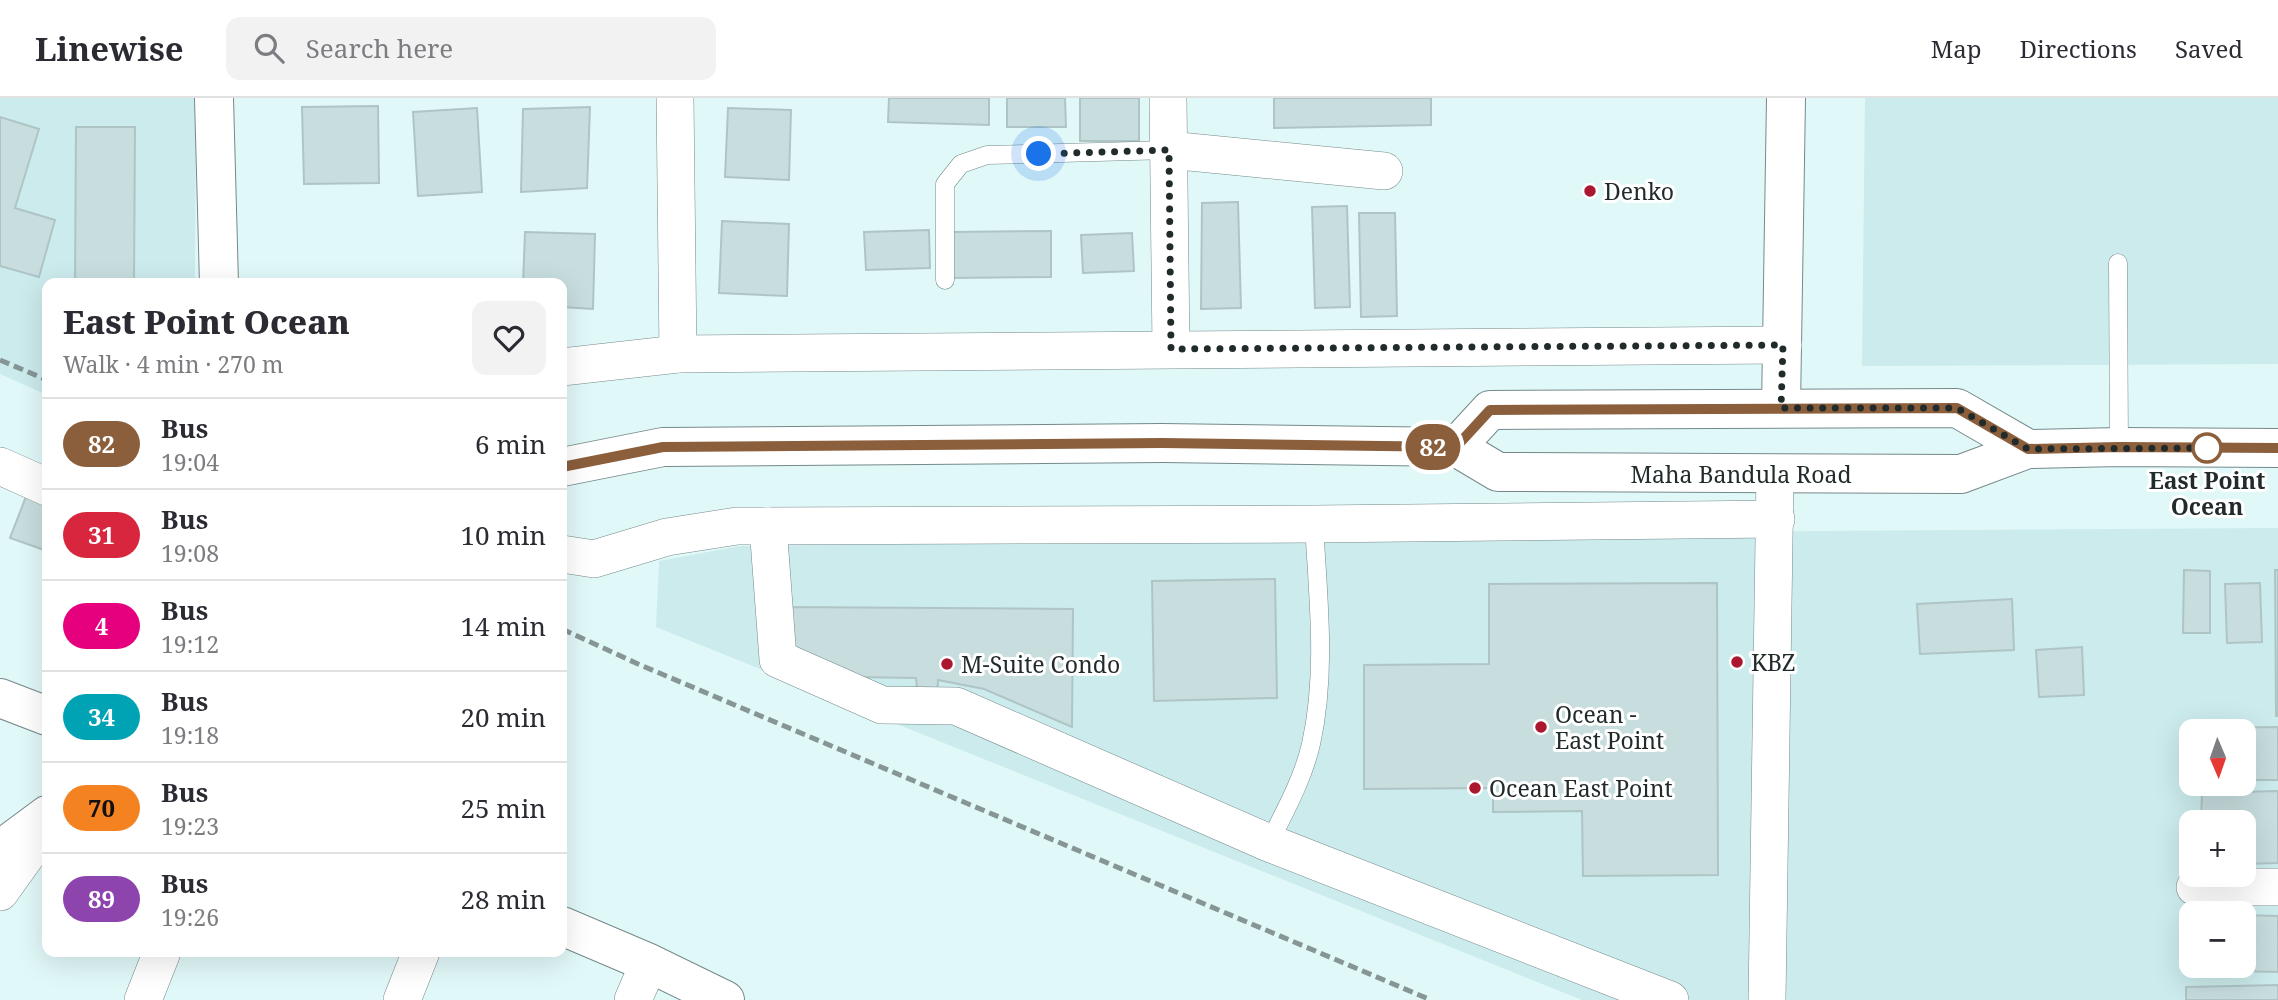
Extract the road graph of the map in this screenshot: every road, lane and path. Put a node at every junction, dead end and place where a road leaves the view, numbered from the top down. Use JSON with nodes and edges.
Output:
{"nodes":[{"id":1,"x":214,"y":98,"type":"edge"},
{"id":2,"x":675,"y":98,"type":"edge"},
{"id":3,"x":1168,"y":98,"type":"edge"},
{"id":4,"x":1786,"y":98,"type":"edge"},
{"id":5,"x":1169,"y":150,"type":"junction"},
{"id":6,"x":1384,"y":171,"type":"dead end"},
{"id":7,"x":2118,"y":263,"type":"dead end"},
{"id":8,"x":219,"y":278,"type":"edge"},
{"id":9,"x":944,"y":280,"type":"dead end"},
{"id":10,"x":1783,"y":345,"type":"junction"},
{"id":11,"x":1171,"y":349,"type":"junction"},
{"id":12,"x":678,"y":354,"type":"junction"},
{"id":13,"x":567,"y":366,"type":"edge"},
{"id":14,"x":1781,"y":408,"type":"junction"},
{"id":15,"x":1456,"y":447,"type":"junction"},
{"id":16,"x":2119,"y":447,"type":"junction"},
{"id":17,"x":2278,"y":448,"type":"edge"},
{"id":18,"x":2028,"y":449,"type":"junction"},
{"id":19,"x":0,"y":466,"type":"edge"},
{"id":20,"x":567,"y":466,"type":"edge"},
{"id":21,"x":1775,"y":474,"type":"junction"},
{"id":22,"x":42,"y":484,"type":"edge"},
{"id":23,"x":1776,"y":519,"type":"junction"},
{"id":24,"x":1314,"y":524,"type":"junction"},
{"id":25,"x":768,"y":526,"type":"junction"},
{"id":26,"x":567,"y":555,"type":"edge"},
{"id":27,"x":0,"y":698,"type":"edge"},
{"id":28,"x":42,"y":714,"type":"edge"},
{"id":29,"x":42,"y":821,"type":"edge"},
{"id":30,"x":42,"y":833,"type":"edge"},
{"id":31,"x":1269,"y":843,"type":"junction"},
{"id":32,"x":0,"y":850,"type":"edge"},
{"id":33,"x":2256,"y":887,"type":"edge"},
{"id":34,"x":2278,"y":887,"type":"edge"},
{"id":35,"x":0,"y":892,"type":"edge"},
{"id":36,"x":567,"y":928,"type":"edge"},
{"id":37,"x":160,"y":957,"type":"edge"},
{"id":38,"x":419,"y":957,"type":"edge"},
{"id":39,"x":649,"y":963,"type":"junction"},
{"id":40,"x":143,"y":1000,"type":"edge"},
{"id":41,"x":402,"y":1000,"type":"edge"},
{"id":42,"x":633,"y":1000,"type":"edge"},
{"id":43,"x":725,"y":1000,"type":"edge"},
{"id":44,"x":1670,"y":1000,"type":"edge"},
{"id":45,"x":1767,"y":1000,"type":"edge"}],
"edges":[{"from":1,"to":8,"type":"main road"},
{"from":2,"to":12,"type":"street"},
{"from":3,"to":5,"type":"street"},
{"from":4,"to":10,"type":"main road"},
{"from":5,"to":6,"type":"street"},
{"from":5,"to":9,"type":"lane"},
{"from":5,"to":11,"type":"street"},
{"from":7,"to":16,"type":"lane"},
{"from":10,"to":11,"type":"street"},
{"from":10,"to":14,"type":"main road"},
{"from":11,"to":12,"type":"street"},
{"from":12,"to":13,"type":"street"},
{"from":14,"to":15,"type":"main road"},
{"from":14,"to":18,"type":"main road"},
{"from":15,"to":20,"type":"main road","name":"Maha Bandula Road"},
{"from":15,"to":21,"type":"main road","name":"Maha Bandula Road"},
{"from":16,"to":17,"type":"main road","name":"Maha Bandula Road"},
{"from":16,"to":18,"type":"main road","name":"Maha Bandula Road"},
{"from":18,"to":21,"type":"main road","name":"Maha Bandula Road"},
{"from":19,"to":22,"type":"street"},
{"from":21,"to":23,"type":"street"},
{"from":23,"to":24,"type":"street"},
{"from":23,"to":45,"type":"street"},
{"from":24,"to":25,"type":"street"},
{"from":24,"to":31,"type":"lane"},
{"from":25,"to":26,"type":"street"},
{"from":25,"to":31,"type":"street"},
{"from":27,"to":28,"type":"main road"},
{"from":29,"to":32,"type":"main road"},
{"from":30,"to":35,"type":"street"},
{"from":31,"to":44,"type":"street"},
{"from":33,"to":34,"type":"street"},
{"from":36,"to":39,"type":"main road"},
{"from":37,"to":40,"type":"street"},
{"from":38,"to":41,"type":"street"},
{"from":39,"to":42,"type":"street"},
{"from":39,"to":43,"type":"main road"}]}
